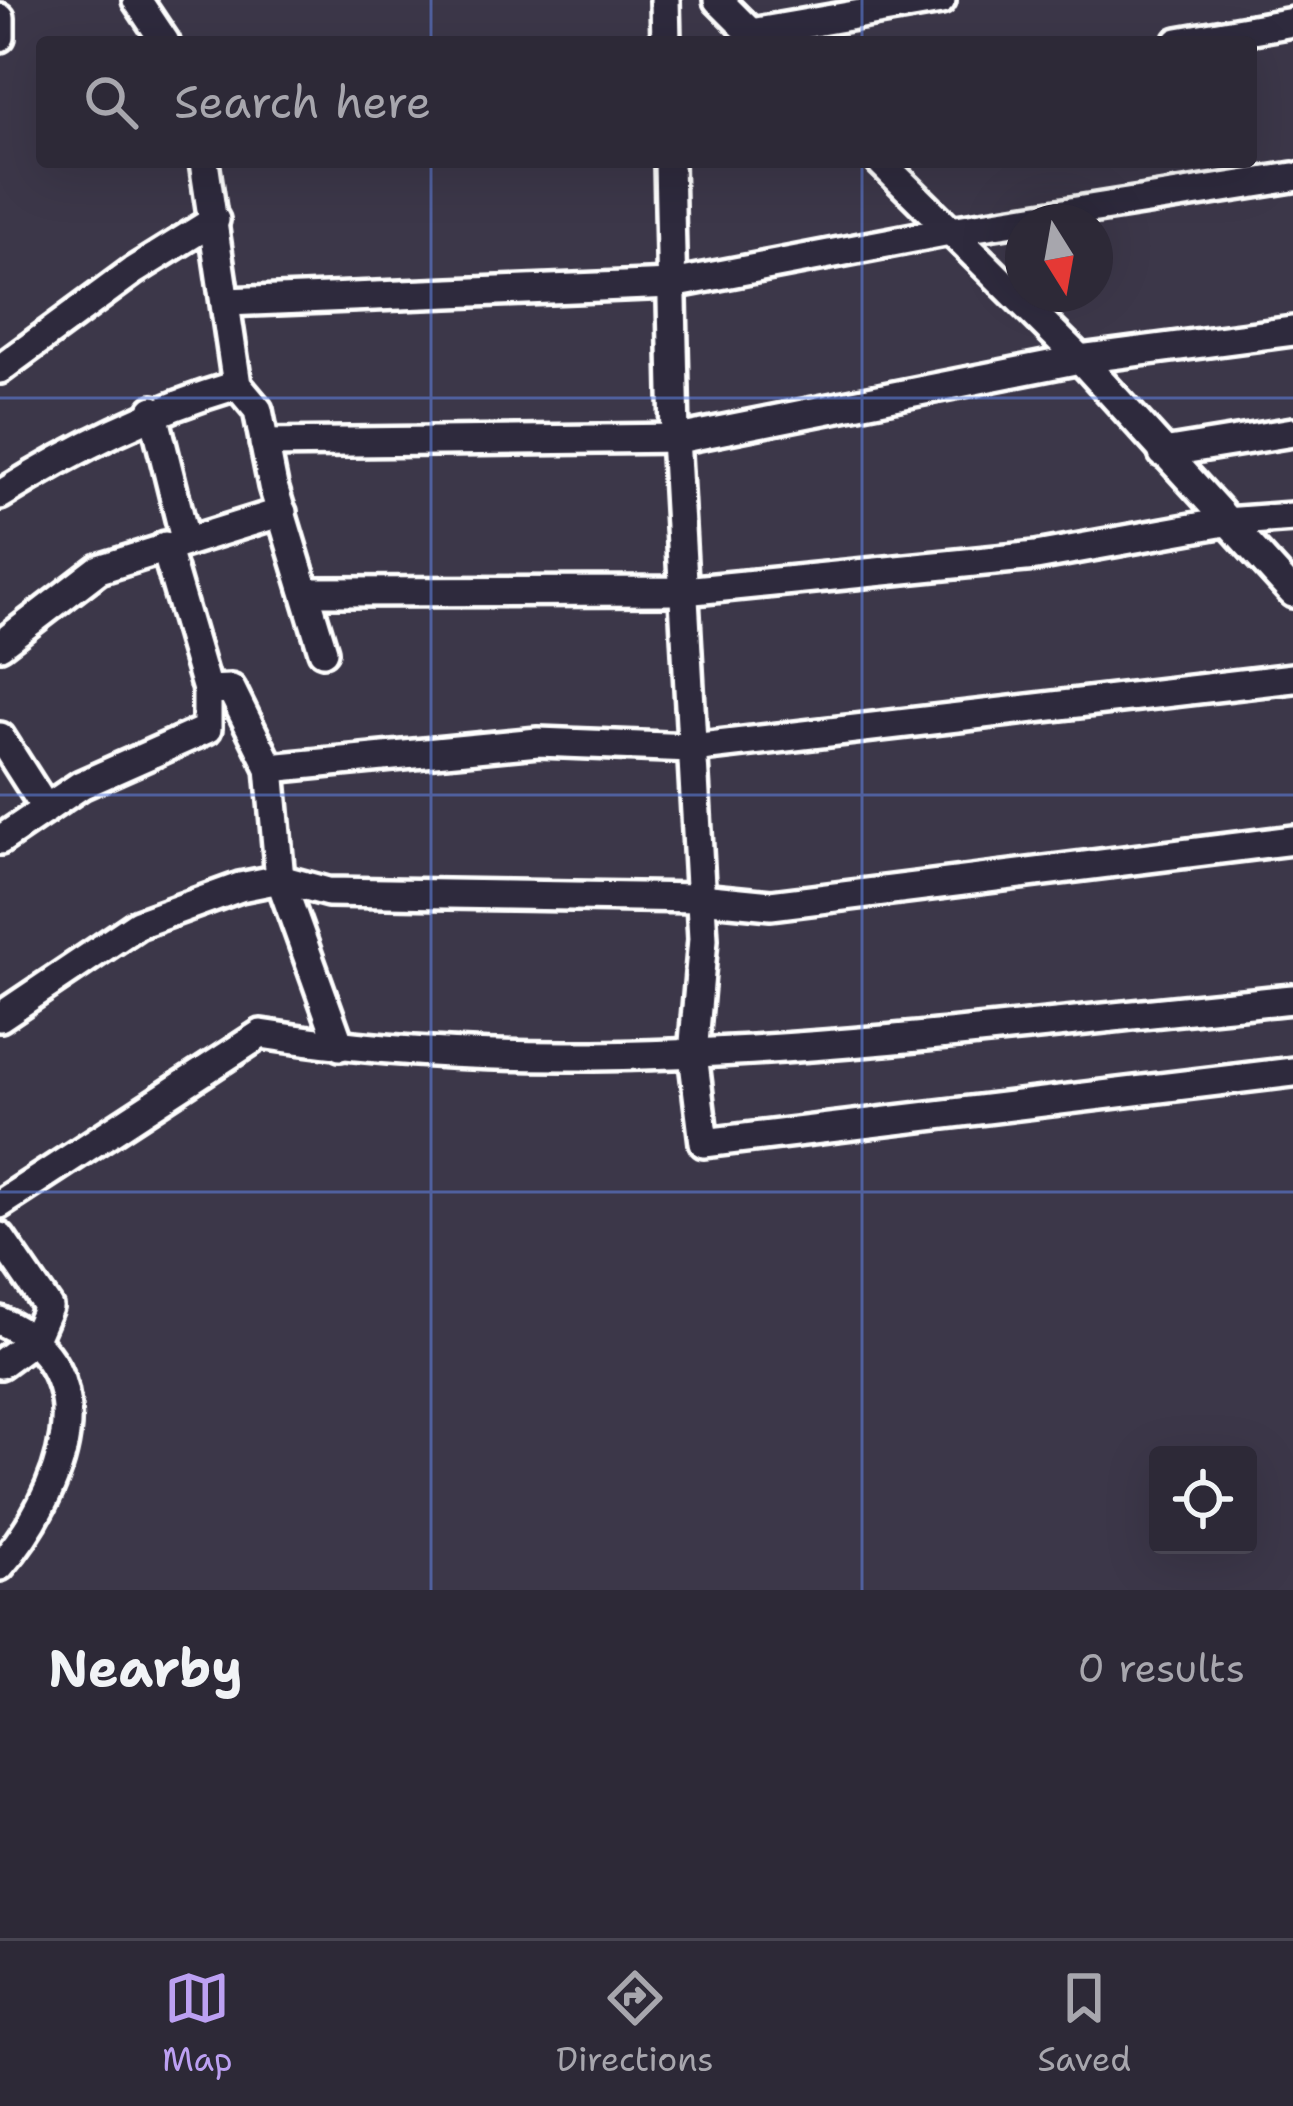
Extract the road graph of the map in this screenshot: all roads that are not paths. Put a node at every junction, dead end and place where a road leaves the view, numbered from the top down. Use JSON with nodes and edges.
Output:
{"nodes":[{"id":1,"x":137,"y":0,"type":"edge"},
{"id":2,"x":665,"y":0,"type":"edge"},
{"id":3,"x":718,"y":0,"type":"edge"},
{"id":4,"x":941,"y":0,"type":"edge"},
{"id":5,"x":0,"y":18,"type":"edge"},
{"id":6,"x":1293,"y":22,"type":"edge"},
{"id":7,"x":161,"y":36,"type":"edge"},
{"id":8,"x":666,"y":36,"type":"edge"},
{"id":9,"x":755,"y":36,"type":"edge"},
{"id":10,"x":761,"y":36,"type":"edge"},
{"id":11,"x":1212,"y":36,"type":"edge"},
{"id":12,"x":0,"y":38,"type":"edge"},
{"id":13,"x":205,"y":168,"type":"edge"},
{"id":14,"x":669,"y":168,"type":"edge"},
{"id":15,"x":887,"y":168,"type":"edge"},
{"id":16,"x":1293,"y":177,"type":"edge"},
{"id":17,"x":215,"y":220,"type":"junction"},
{"id":18,"x":950,"y":231,"type":"junction"},
{"id":19,"x":672,"y":284,"type":"junction"},
{"id":20,"x":226,"y":302,"type":"junction"},
{"id":21,"x":1293,"y":331,"type":"edge"},
{"id":22,"x":1079,"y":359,"type":"junction"},
{"id":23,"x":0,"y":369,"type":"edge"},
{"id":24,"x":237,"y":385,"type":"junction"},
{"id":25,"x":152,"y":410,"type":"junction"},
{"id":26,"x":1293,"y":432,"type":"edge"},
{"id":27,"x":676,"y":437,"type":"junction"},
{"id":28,"x":264,"y":443,"type":"junction"},
{"id":29,"x":1162,"y":453,"type":"junction"},
{"id":30,"x":0,"y":495,"type":"edge"},
{"id":31,"x":282,"y":512,"type":"junction"},
{"id":32,"x":1293,"y":517,"type":"edge"},
{"id":33,"x":1225,"y":522,"type":"junction"},
{"id":34,"x":175,"y":543,"type":"junction"},
{"id":35,"x":684,"y":591,"type":"junction"},
{"id":36,"x":309,"y":592,"type":"junction"},
{"id":37,"x":1293,"y":593,"type":"edge"},
{"id":38,"x":0,"y":645,"type":"edge"},
{"id":39,"x":323,"y":651,"type":"dead end"},
{"id":40,"x":1293,"y":679,"type":"edge"},
{"id":41,"x":207,"y":690,"type":"junction"},
{"id":42,"x":0,"y":736,"type":"edge"},
{"id":43,"x":692,"y":748,"type":"junction"},
{"id":44,"x":270,"y":768,"type":"junction"},
{"id":45,"x":46,"y":809,"type":"junction"},
{"id":46,"x":1293,"y":840,"type":"edge"},
{"id":47,"x":0,"y":841,"type":"edge"},
{"id":48,"x":280,"y":879,"type":"junction"},
{"id":49,"x":700,"y":898,"type":"junction"},
{"id":50,"x":1293,"y":999,"type":"edge"},
{"id":51,"x":0,"y":1017,"type":"edge"},
{"id":52,"x":340,"y":1046,"type":"junction"},
{"id":53,"x":693,"y":1054,"type":"junction"},
{"id":54,"x":1293,"y":1072,"type":"edge"},
{"id":55,"x":0,"y":1204,"type":"edge"},
{"id":56,"x":0,"y":1237,"type":"edge"},
{"id":57,"x":0,"y":1321,"type":"edge"},
{"id":58,"x":34,"y":1339,"type":"junction"},
{"id":59,"x":0,"y":1364,"type":"edge"},
{"id":60,"x":0,"y":1566,"type":"edge"}],
"edges":[{"from":1,"to":7,"type":"street"},
{"from":2,"to":8,"type":"street"},
{"from":3,"to":9,"type":"street"},
{"from":4,"to":10,"type":"street"},
{"from":5,"to":12,"type":"street"},
{"from":6,"to":11,"type":"street"},
{"from":13,"to":17,"type":"street"},
{"from":14,"to":19,"type":"street"},
{"from":15,"to":18,"type":"street"},
{"from":16,"to":18,"type":"street"},
{"from":17,"to":20,"type":"street"},
{"from":17,"to":23,"type":"street"},
{"from":18,"to":19,"type":"street"},
{"from":18,"to":22,"type":"street"},
{"from":19,"to":20,"type":"street"},
{"from":19,"to":27,"type":"street"},
{"from":20,"to":24,"type":"street"},
{"from":21,"to":22,"type":"street"},
{"from":22,"to":27,"type":"street"},
{"from":22,"to":29,"type":"street"},
{"from":24,"to":25,"type":"street"},
{"from":24,"to":28,"type":"street"},
{"from":25,"to":30,"type":"street"},
{"from":25,"to":34,"type":"street"},
{"from":26,"to":29,"type":"street"},
{"from":27,"to":28,"type":"street"},
{"from":27,"to":35,"type":"street"},
{"from":28,"to":31,"type":"street"},
{"from":29,"to":33,"type":"street"},
{"from":31,"to":34,"type":"street"},
{"from":31,"to":36,"type":"street"},
{"from":32,"to":33,"type":"street"},
{"from":33,"to":35,"type":"street"},
{"from":33,"to":37,"type":"street"},
{"from":34,"to":38,"type":"street"},
{"from":34,"to":41,"type":"street"},
{"from":35,"to":36,"type":"street"},
{"from":35,"to":43,"type":"street"},
{"from":36,"to":39,"type":"street"},
{"from":40,"to":43,"type":"street"},
{"from":41,"to":44,"type":"street"},
{"from":41,"to":45,"type":"street"},
{"from":42,"to":45,"type":"street"},
{"from":43,"to":44,"type":"street"},
{"from":43,"to":49,"type":"street"},
{"from":44,"to":48,"type":"street"},
{"from":45,"to":47,"type":"street"},
{"from":46,"to":49,"type":"street"},
{"from":48,"to":49,"type":"street"},
{"from":48,"to":51,"type":"street"},
{"from":48,"to":52,"type":"street"},
{"from":49,"to":53,"type":"street"},
{"from":50,"to":53,"type":"street"},
{"from":52,"to":53,"type":"street"},
{"from":52,"to":55,"type":"street"},
{"from":53,"to":54,"type":"street"},
{"from":56,"to":58,"type":"street"},
{"from":57,"to":58,"type":"street"},
{"from":58,"to":59,"type":"street"},
{"from":58,"to":60,"type":"street"}]}
